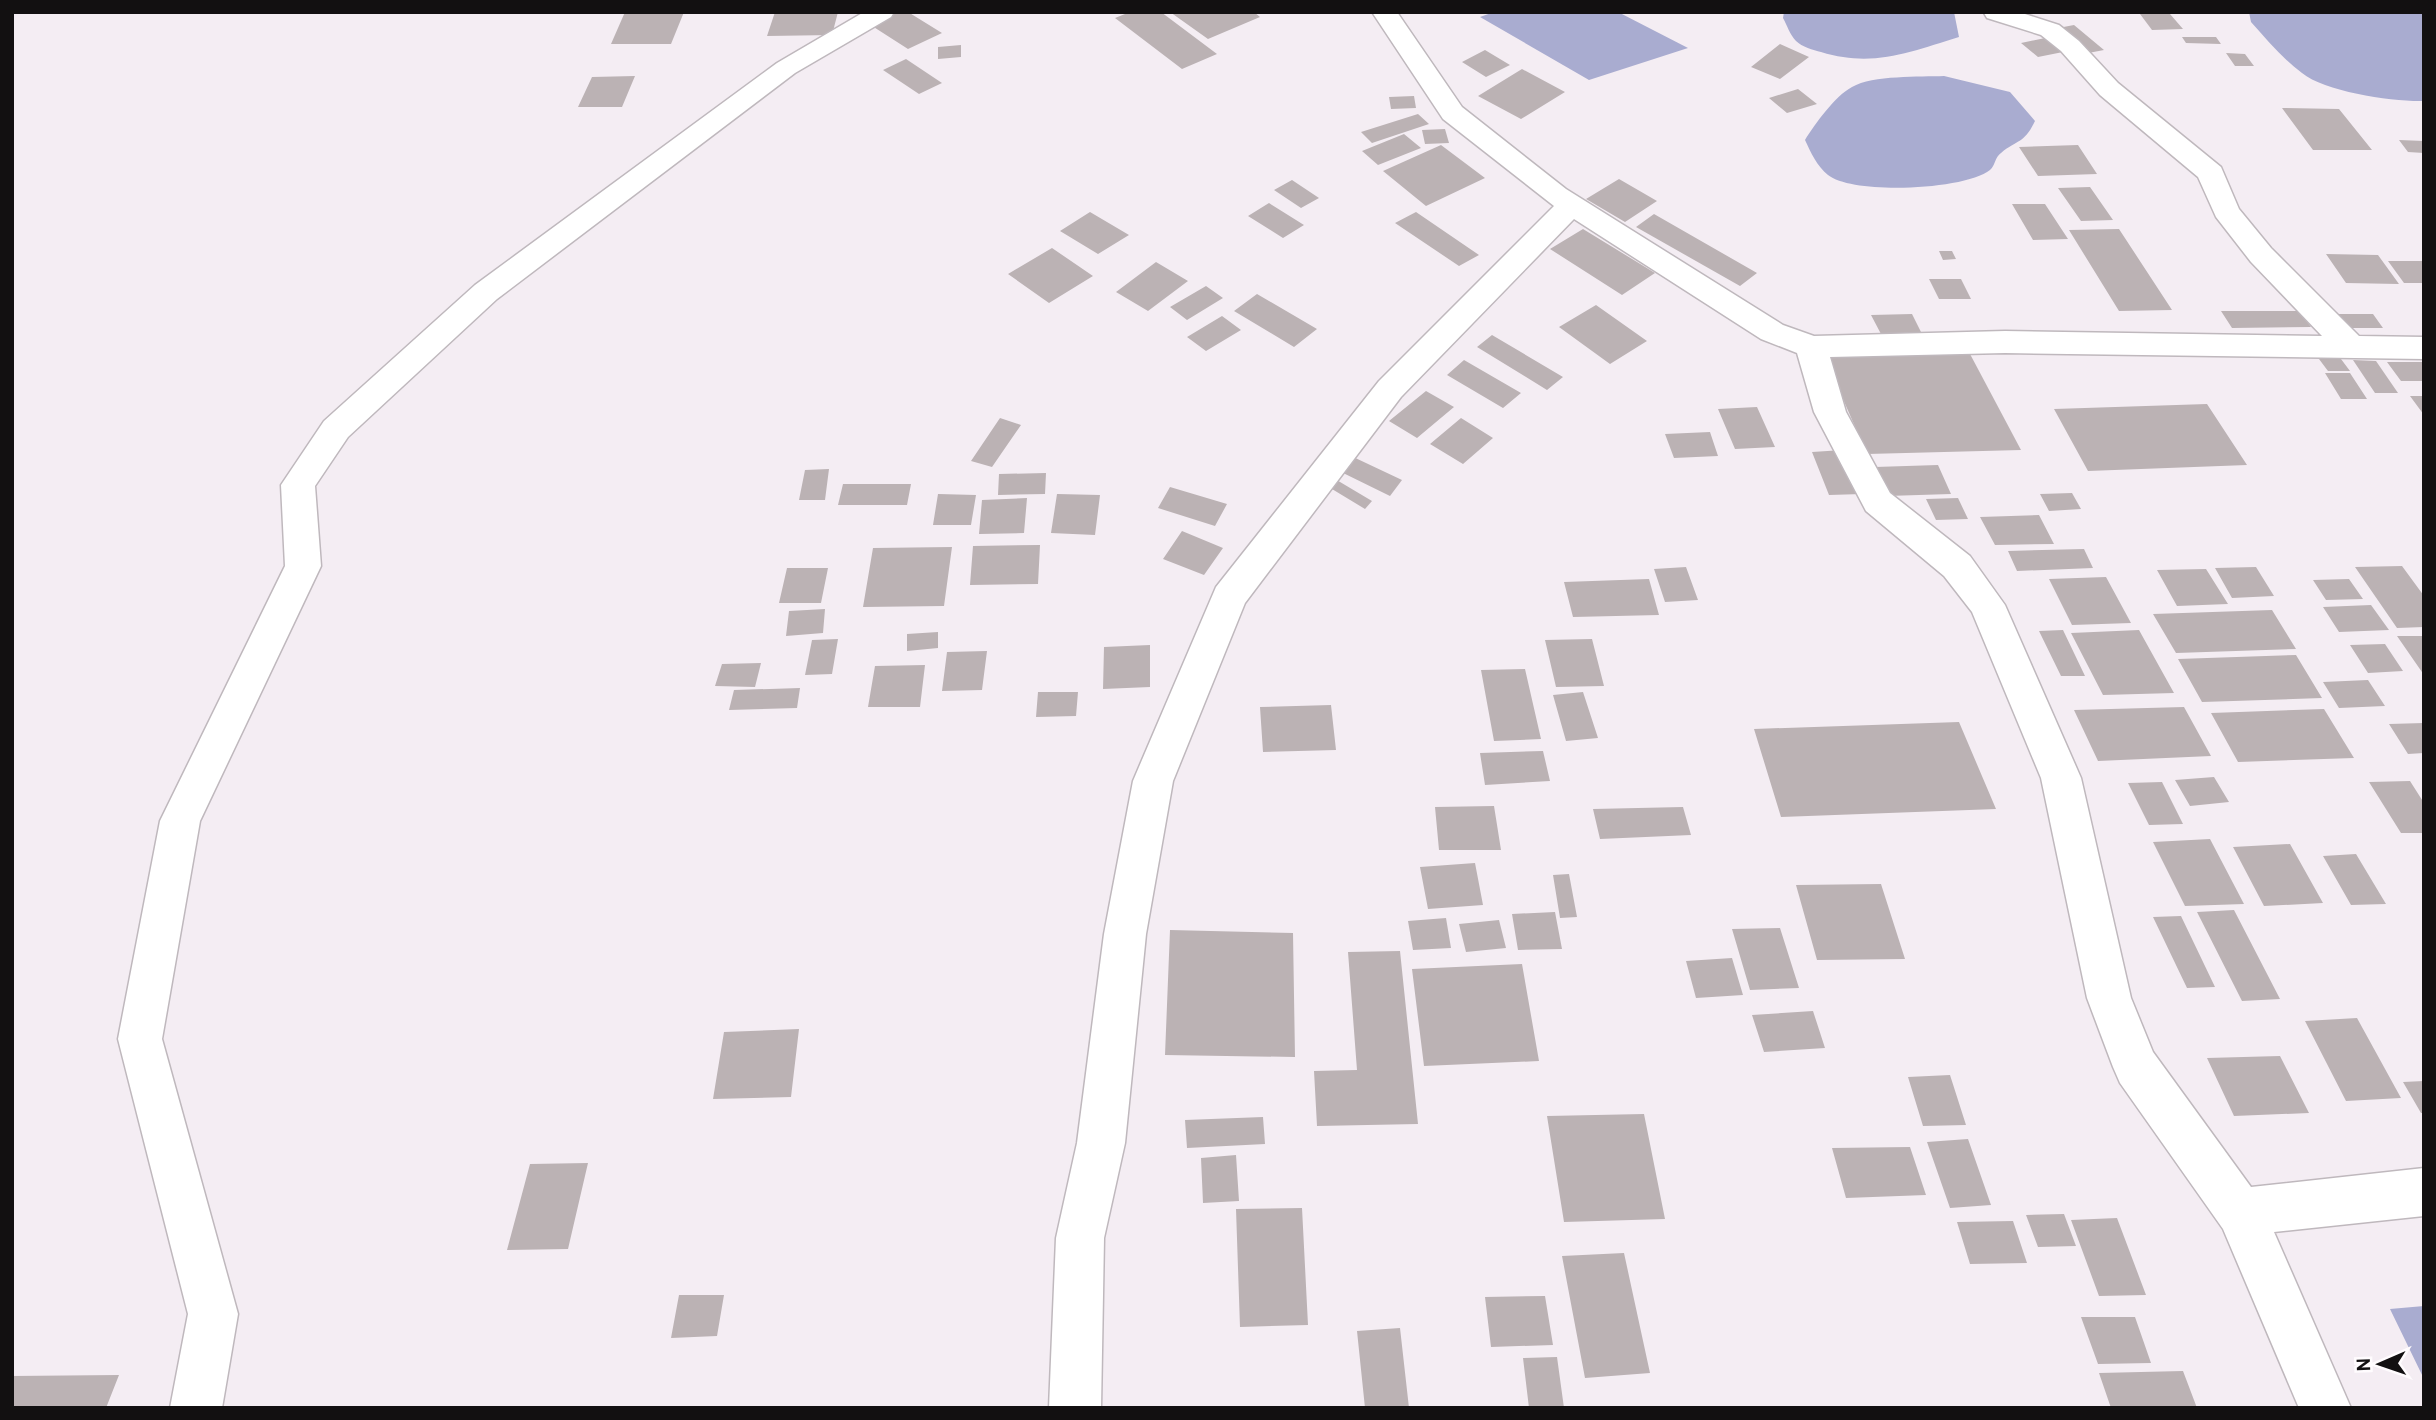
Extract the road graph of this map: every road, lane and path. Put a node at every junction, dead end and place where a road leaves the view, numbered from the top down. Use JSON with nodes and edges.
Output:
{"nodes":[{"id":1,"x":882,"y":12,"type":"edge"},
{"id":2,"x":1384,"y":12,"type":"edge"},
{"id":3,"x":1996,"y":13,"type":"edge"},
{"id":4,"x":1571,"y":205,"type":"junction"},
{"id":5,"x":1811,"y":347,"type":"junction"},
{"id":6,"x":2351,"y":347,"type":"junction"},
{"id":7,"x":2424,"y":348,"type":"edge"},
{"id":8,"x":2424,"y":1192,"type":"edge"},
{"id":9,"x":2240,"y":1212,"type":"junction"},
{"id":10,"x":196,"y":1408,"type":"edge"},
{"id":11,"x":1075,"y":1408,"type":"edge"},
{"id":12,"x":2325,"y":1408,"type":"edge"}],
"edges":[{"from":1,"to":10,"type":"street"},
{"from":2,"to":4,"type":"street"},
{"from":3,"to":6,"type":"street"},
{"from":4,"to":5,"type":"street"},
{"from":4,"to":11,"type":"street"},
{"from":5,"to":6,"type":"street"},
{"from":5,"to":9,"type":"street"},
{"from":6,"to":7,"type":"street"},
{"from":8,"to":9,"type":"street"},
{"from":9,"to":12,"type":"street"}]}
